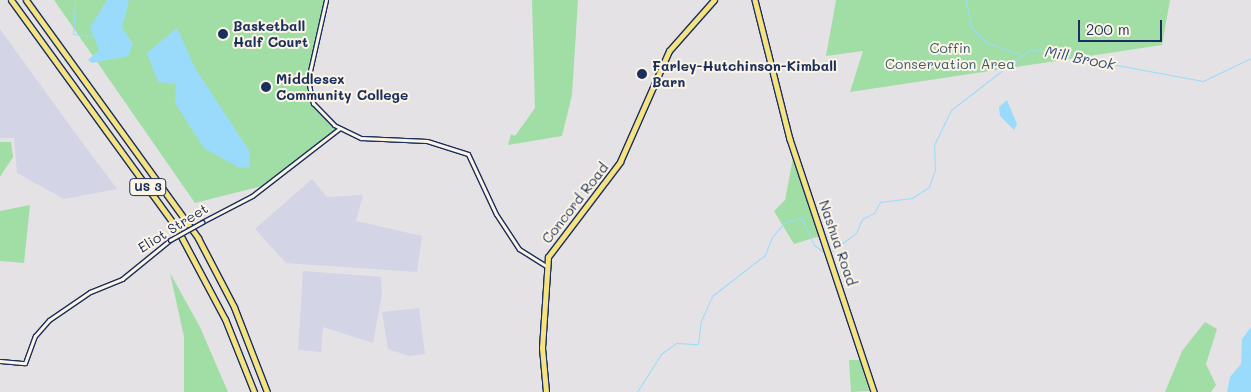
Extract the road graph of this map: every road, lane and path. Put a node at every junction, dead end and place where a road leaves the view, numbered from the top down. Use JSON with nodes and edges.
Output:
{"nodes":[{"id":1,"x":11,"y":0,"type":"edge"},
{"id":2,"x":26,"y":0,"type":"edge"},
{"id":3,"x":326,"y":0,"type":"edge"},
{"id":4,"x":714,"y":0,"type":"edge"},
{"id":5,"x":755,"y":0,"type":"edge"},
{"id":6,"x":340,"y":128,"type":"junction"},
{"id":7,"x":545,"y":265,"type":"junction"},
{"id":8,"x":0,"y":361,"type":"edge"},
{"id":9,"x":254,"y":392,"type":"edge"},
{"id":10,"x":268,"y":392,"type":"edge"},
{"id":11,"x":546,"y":392,"type":"edge"},
{"id":12,"x":874,"y":392,"type":"edge"}],
"edges":[{"from":1,"to":9,"type":"highway","number":"US 3"},
{"from":2,"to":10,"type":"highway","number":"US 3"},
{"from":3,"to":6,"type":"street"},
{"from":4,"to":7,"type":"main road","name":"Concord Road"},
{"from":5,"to":12,"type":"main road","name":"Nashua Road"},
{"from":6,"to":7,"type":"street"},
{"from":6,"to":8,"type":"street","name":"Eliot Street","bridge":true},
{"from":7,"to":11,"type":"main road","name":"Concord Road"}]}
